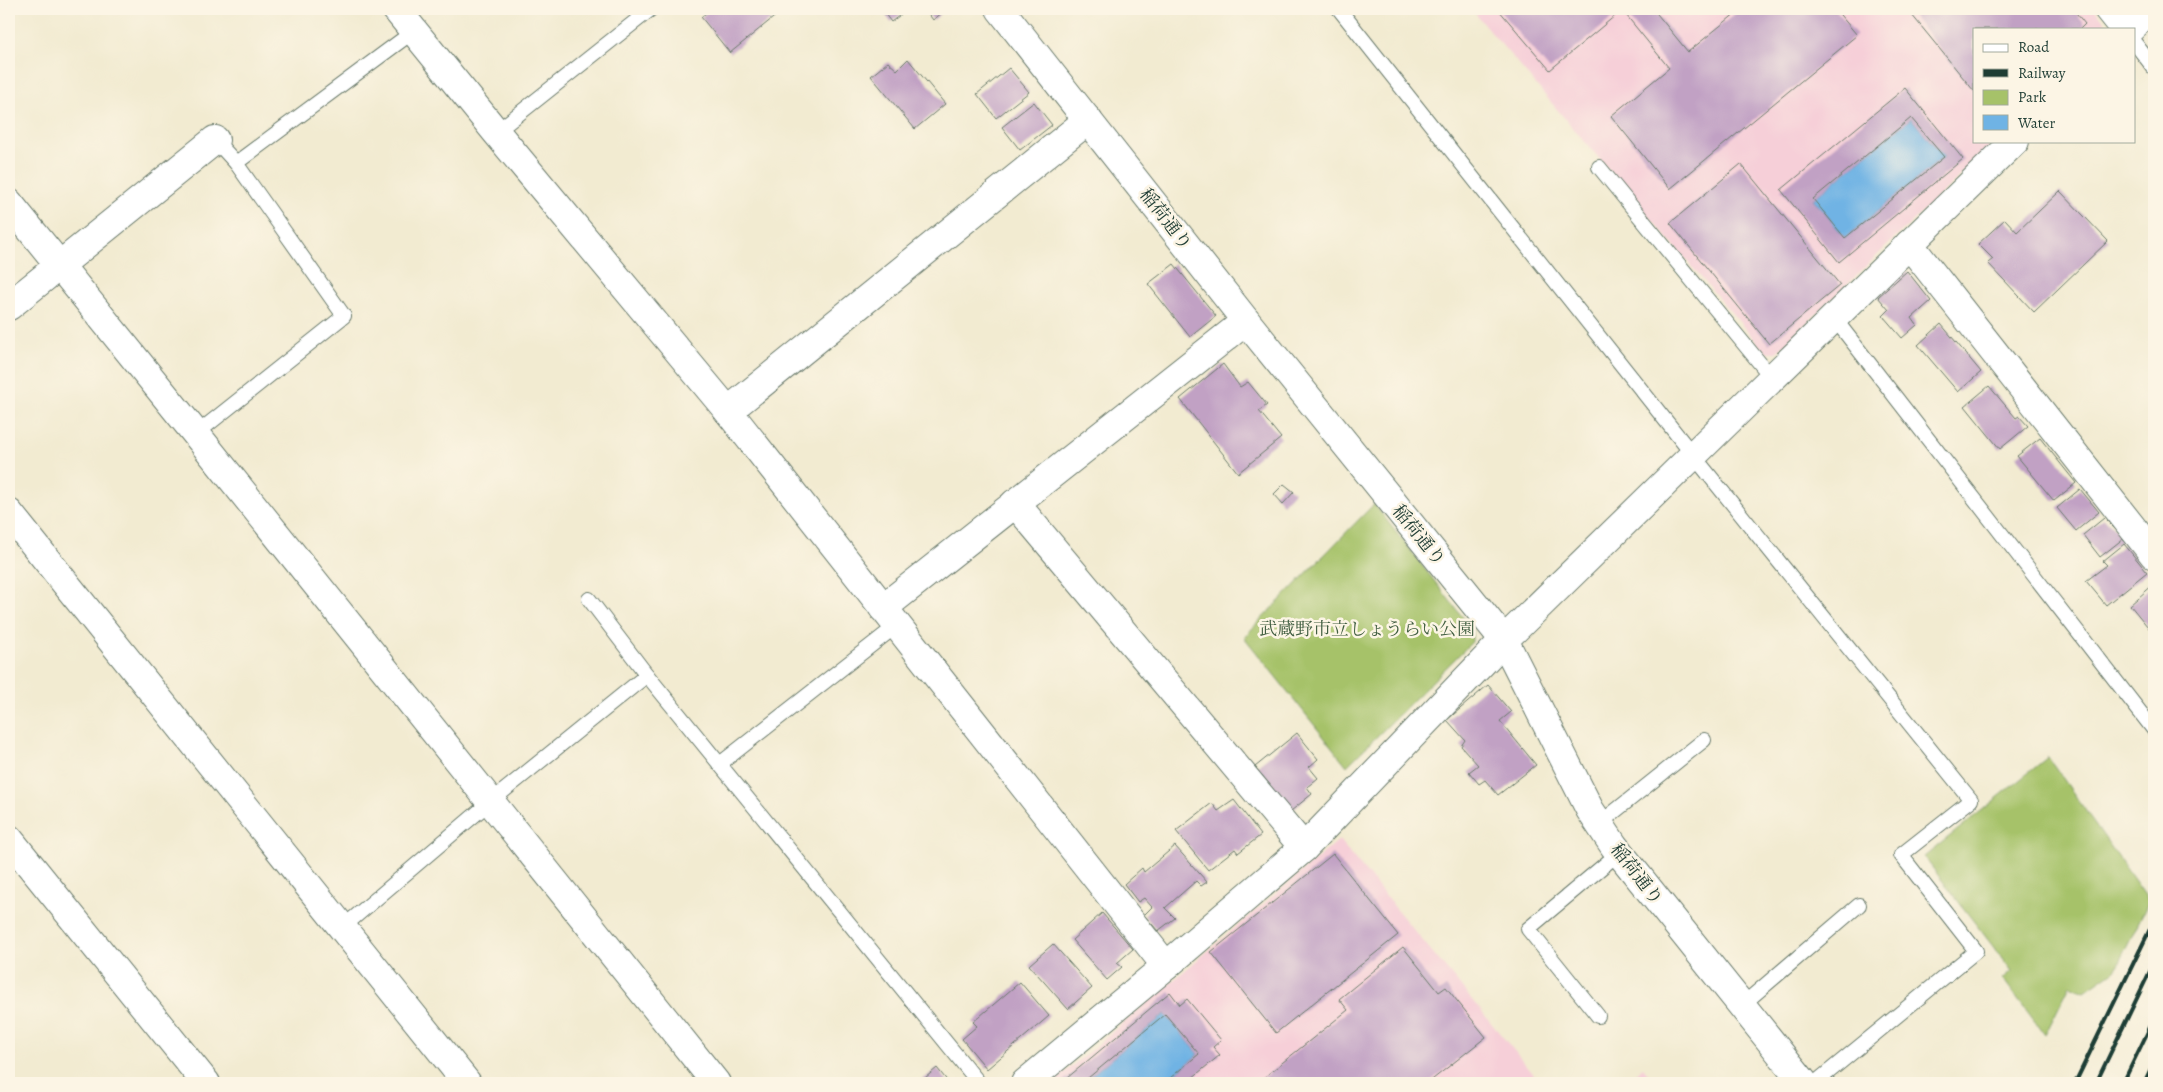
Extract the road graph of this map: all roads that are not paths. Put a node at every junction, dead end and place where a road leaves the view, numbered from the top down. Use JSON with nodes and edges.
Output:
{"nodes":[{"id":1,"x":396,"y":9,"type":"edge"},
{"id":2,"x":651,"y":9,"type":"edge"},
{"id":3,"x":1000,"y":9,"type":"edge"},
{"id":4,"x":1339,"y":9,"type":"edge"},
{"id":5,"x":2108,"y":9,"type":"edge"},
{"id":6,"x":2151,"y":9,"type":"edge"},
{"id":7,"x":2123,"y":28,"type":"edge"},
{"id":8,"x":2131,"y":28,"type":"edge"},
{"id":9,"x":414,"y":31,"type":"junction"},
{"id":10,"x":2136,"y":45,"type":"edge"},
{"id":11,"x":2154,"y":68,"type":"edge"},
{"id":12,"x":1088,"y":120,"type":"junction"},
{"id":13,"x":496,"y":132,"type":"junction"},
{"id":14,"x":215,"y":140,"type":"joint"},
{"id":15,"x":2014,"y":142,"type":"edge"},
{"id":16,"x":236,"y":163,"type":"junction"},
{"id":17,"x":1599,"y":167,"type":"dead end"},
{"id":18,"x":9,"y":203,"type":"edge"},
{"id":19,"x":1909,"y":244,"type":"junction"},
{"id":20,"x":59,"y":265,"type":"junction"},
{"id":21,"x":9,"y":306,"type":"edge"},
{"id":22,"x":1834,"y":318,"type":"junction"},
{"id":23,"x":1246,"y":321,"type":"junction"},
{"id":24,"x":1772,"y":378,"type":"junction"},
{"id":25,"x":728,"y":411,"type":"junction"},
{"id":26,"x":196,"y":434,"type":"junction"},
{"id":27,"x":1693,"y":455,"type":"junction"},
{"id":28,"x":1015,"y":503,"type":"junction"},
{"id":29,"x":9,"y":513,"type":"edge"},
{"id":30,"x":2154,"y":555,"type":"edge"},
{"id":31,"x":589,"y":599,"type":"dead end"},
{"id":32,"x":889,"y":617,"type":"junction"},
{"id":33,"x":1504,"y":640,"type":"junction"},
{"id":34,"x":647,"y":675,"type":"junction"},
{"id":35,"x":2154,"y":730,"type":"edge"},
{"id":36,"x":1704,"y":740,"type":"dead end"},
{"id":37,"x":721,"y":763,"type":"junction"},
{"id":38,"x":490,"y":802,"type":"junction"},
{"id":39,"x":1599,"y":824,"type":"junction"},
{"id":40,"x":9,"y":839,"type":"edge"},
{"id":41,"x":1304,"y":848,"type":"junction"},
{"id":42,"x":1620,"y":852,"type":"junction"},
{"id":43,"x":1858,"y":905,"type":"dead end"},
{"id":44,"x":343,"y":927,"type":"junction"},
{"id":45,"x":1166,"y":966,"type":"junction"},
{"id":46,"x":1742,"y":1005,"type":"junction"},
{"id":47,"x":1598,"y":1016,"type":"dead end"},
{"id":48,"x":206,"y":1083,"type":"edge"},
{"id":49,"x":467,"y":1083,"type":"edge"},
{"id":50,"x":716,"y":1083,"type":"edge"},
{"id":51,"x":978,"y":1083,"type":"edge"},
{"id":52,"x":1025,"y":1083,"type":"edge"},
{"id":53,"x":1804,"y":1083,"type":"edge"},
{"id":54,"x":1815,"y":1083,"type":"edge"}],
"edges":[{"from":1,"to":9,"type":"street"},
{"from":2,"to":13,"type":"lane"},
{"from":3,"to":12,"type":"street","name":"稲荷通り"},
{"from":4,"to":27,"type":"lane"},
{"from":5,"to":7,"type":"street"},
{"from":6,"to":8,"type":"street"},
{"from":9,"to":13,"type":"street"},
{"from":9,"to":16,"type":"lane"},
{"from":10,"to":11,"type":"lane"},
{"from":12,"to":23,"type":"street","name":"稲荷通り"},
{"from":12,"to":25,"type":"street"},
{"from":13,"to":25,"type":"street"},
{"from":14,"to":16,"type":"lane"},
{"from":14,"to":20,"type":"street"},
{"from":15,"to":19,"type":"street"},
{"from":16,"to":26,"type":"lane"},
{"from":17,"to":24,"type":"lane"},
{"from":18,"to":20,"type":"street"},
{"from":19,"to":22,"type":"street"},
{"from":19,"to":30,"type":"street"},
{"from":20,"to":21,"type":"street"},
{"from":20,"to":26,"type":"street"},
{"from":22,"to":24,"type":"street"},
{"from":22,"to":35,"type":"lane"},
{"from":23,"to":28,"type":"street"},
{"from":23,"to":33,"type":"street","name":"稲荷通り"},
{"from":24,"to":27,"type":"street"},
{"from":25,"to":32,"type":"street"},
{"from":26,"to":38,"type":"street"},
{"from":27,"to":33,"type":"street"},
{"from":27,"to":54,"type":"lane"},
{"from":28,"to":32,"type":"street"},
{"from":28,"to":41,"type":"street"},
{"from":29,"to":44,"type":"street"},
{"from":31,"to":34,"type":"lane"},
{"from":32,"to":37,"type":"lane"},
{"from":32,"to":45,"type":"street"},
{"from":33,"to":39,"type":"street","name":"稲荷通り"},
{"from":33,"to":41,"type":"street"},
{"from":34,"to":37,"type":"lane"},
{"from":34,"to":38,"type":"lane"},
{"from":36,"to":39,"type":"lane"},
{"from":37,"to":51,"type":"lane"},
{"from":38,"to":44,"type":"lane"},
{"from":38,"to":50,"type":"street"},
{"from":39,"to":42,"type":"street","name":"稲荷通り"},
{"from":40,"to":48,"type":"street"},
{"from":41,"to":45,"type":"street"},
{"from":42,"to":46,"type":"street","name":"稲荷通り"},
{"from":42,"to":47,"type":"lane"},
{"from":43,"to":46,"type":"lane"},
{"from":44,"to":49,"type":"street"},
{"from":45,"to":52,"type":"street"},
{"from":46,"to":53,"type":"street","name":"稲荷通り"}]}
